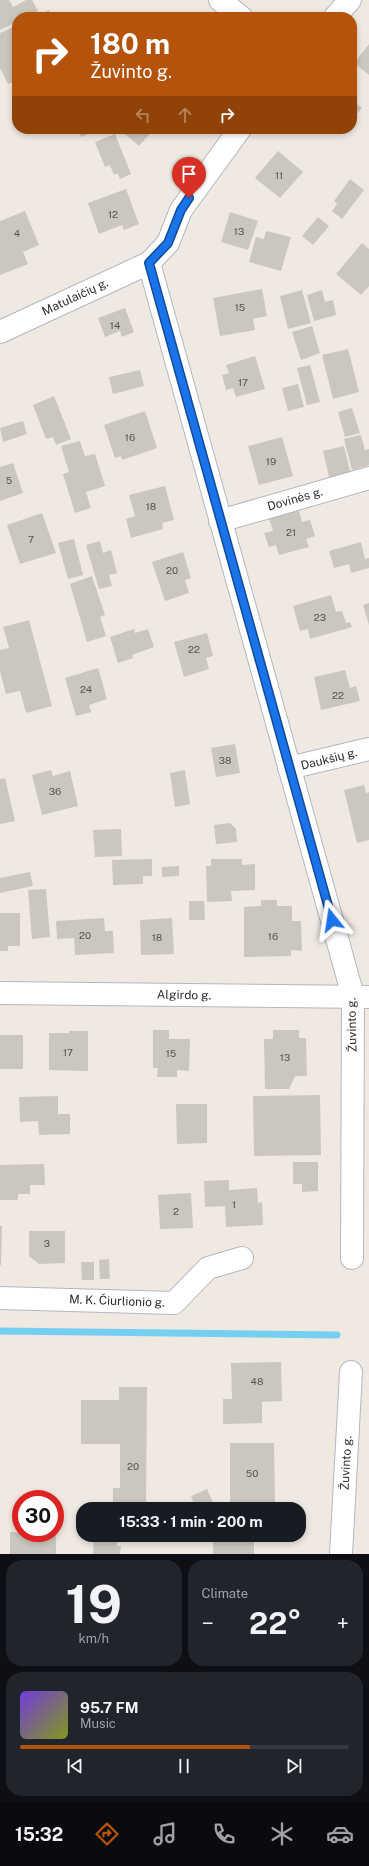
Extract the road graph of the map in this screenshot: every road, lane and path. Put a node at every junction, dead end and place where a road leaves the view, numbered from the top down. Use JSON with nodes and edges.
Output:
{"nodes":[{"id":1,"x":220,"y":0,"type":"edge"},
{"id":2,"x":350,"y":0,"type":"edge"},
{"id":3,"x":234,"y":12,"type":"edge"},
{"id":4,"x":339,"y":12,"type":"edge"},
{"id":5,"x":236,"y":134,"type":"edge"},
{"id":6,"x":149,"y":263,"type":"junction"},
{"id":7,"x":0,"y":332,"type":"edge"},
{"id":8,"x":369,"y":478,"type":"edge"},
{"id":9,"x":220,"y":521,"type":"junction"},
{"id":10,"x":369,"y":749,"type":"edge"},
{"id":11,"x":289,"y":768,"type":"junction"},
{"id":12,"x":0,"y":992,"type":"edge"},
{"id":13,"x":361,"y":996,"type":"edge"},
{"id":14,"x":242,"y":1258,"type":"dead end"},
{"id":15,"x":352,"y":1258,"type":"dead end"},
{"id":16,"x":0,"y":1298,"type":"edge"},
{"id":17,"x":351,"y":1372,"type":"dead end"},
{"id":18,"x":341,"y":1554,"type":"edge"}],
"edges":[{"from":1,"to":3,"type":"street"},
{"from":2,"to":4,"type":"street"},
{"from":5,"to":6,"type":"street"},
{"from":6,"to":7,"type":"street","name":"Matulaičių g."},
{"from":6,"to":9,"type":"street","name":"Žuvinto g."},
{"from":8,"to":9,"type":"street","name":"Dovinės g."},
{"from":9,"to":11,"type":"street","name":"Žuvinto g."},
{"from":10,"to":11,"type":"street","name":"Daukšių g."},
{"from":11,"to":13,"type":"street","name":"Žuvinto g."},
{"from":12,"to":13,"type":"street","name":"Algirdo g."},
{"from":13,"to":15,"type":"street","name":"Žuvinto g."},
{"from":14,"to":16,"type":"street","name":"M. K. Čiurlionio g."},
{"from":17,"to":18,"type":"street","name":"Žuvinto g."}]}
